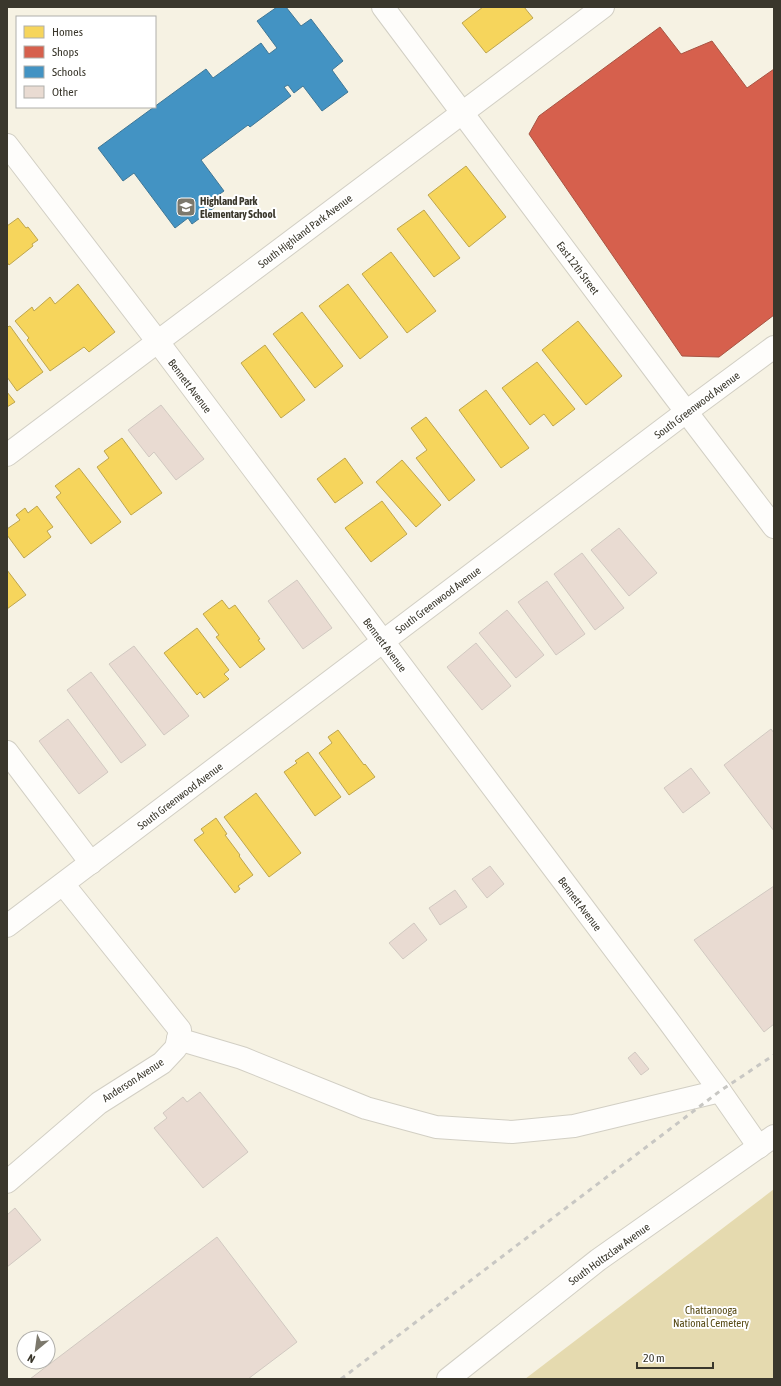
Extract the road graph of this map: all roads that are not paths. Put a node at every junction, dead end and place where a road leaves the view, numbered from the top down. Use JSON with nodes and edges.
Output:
{"nodes":[{"id":1,"x":383,"y":7,"type":"edge"},
{"id":2,"x":604,"y":7,"type":"edge"},
{"id":3,"x":462,"y":113,"type":"junction"},
{"id":4,"x":7,"y":145,"type":"edge"},
{"id":5,"x":158,"y":342,"type":"junction"},
{"id":6,"x":774,"y":348,"type":"edge"},
{"id":7,"x":686,"y":412,"type":"junction"},
{"id":8,"x":7,"y":455,"type":"edge"},
{"id":9,"x":774,"y":528,"type":"edge"},
{"id":10,"x":382,"y":642,"type":"junction"},
{"id":11,"x":7,"y":752,"type":"edge"},
{"id":12,"x":91,"y":863,"type":"junction"},
{"id":13,"x":63,"y":884,"type":"junction"},
{"id":14,"x":7,"y":926,"type":"edge"},
{"id":15,"x":178,"y":1039,"type":"junction"},
{"id":16,"x":720,"y":1091,"type":"junction"},
{"id":17,"x":766,"y":1142,"type":"edge"},
{"id":18,"x":7,"y":1182,"type":"edge"},
{"id":19,"x":448,"y":1379,"type":"edge"}],
"edges":[{"from":1,"to":3,"type":"street","name":"East 12th Street"},
{"from":2,"to":3,"type":"street","name":"South Highland Park Avenue"},
{"from":3,"to":5,"type":"street","name":"South Highland Park Avenue"},
{"from":3,"to":7,"type":"street","name":"East 12th Street"},
{"from":4,"to":5,"type":"street","name":"Bennett Avenue"},
{"from":5,"to":8,"type":"street","name":"South Highland Park Avenue"},
{"from":5,"to":10,"type":"street","name":"Bennett Avenue"},
{"from":6,"to":7,"type":"street","name":"South Greenwood Avenue"},
{"from":7,"to":9,"type":"street","name":"East 12th Street"},
{"from":7,"to":10,"type":"street","name":"South Greenwood Avenue"},
{"from":10,"to":12,"type":"street","name":"South Greenwood Avenue"},
{"from":10,"to":16,"type":"street","name":"Bennett Avenue"},
{"from":11,"to":12,"type":"street"},
{"from":12,"to":13,"type":"street","name":"South Greenwood Avenue"},
{"from":13,"to":14,"type":"street","name":"South Greenwood Avenue"},
{"from":13,"to":15,"type":"street"},
{"from":15,"to":16,"type":"street"},
{"from":15,"to":18,"type":"street","name":"Anderson Avenue"},
{"from":16,"to":17,"type":"street","name":"Bennett Avenue"},
{"from":17,"to":19,"type":"street","name":"South Holtzclaw Avenue"}]}
